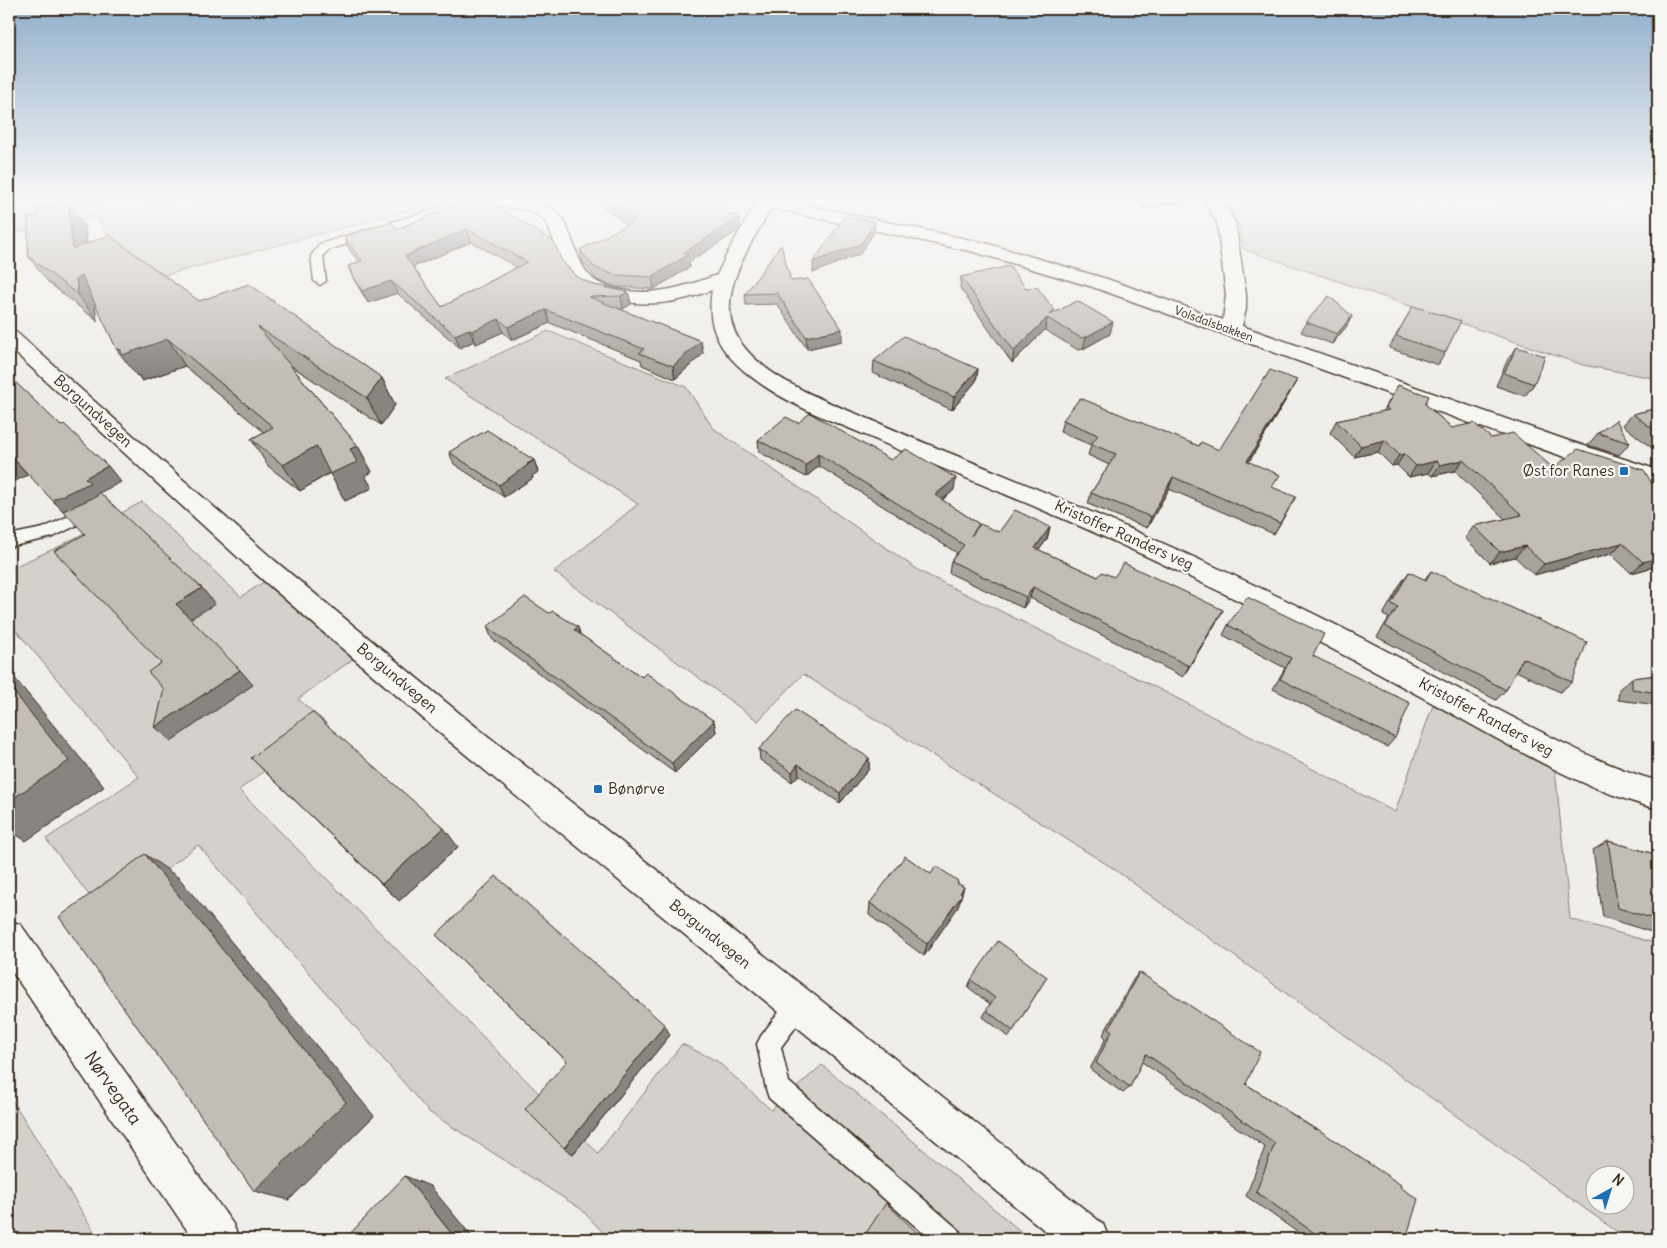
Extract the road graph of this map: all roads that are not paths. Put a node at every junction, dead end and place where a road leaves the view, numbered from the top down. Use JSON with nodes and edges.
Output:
{"nodes":[{"id":1,"x":317,"y":259,"type":"edge"},
{"id":2,"x":571,"y":259,"type":"edge"},
{"id":3,"x":734,"y":259,"type":"edge"},
{"id":4,"x":1021,"y":259,"type":"edge"},
{"id":5,"x":1231,"y":259,"type":"edge"},
{"id":6,"x":724,"y":279,"type":"junction"},
{"id":7,"x":320,"y":281,"type":"dead end"},
{"id":8,"x":1231,"y":331,"type":"junction"},
{"id":9,"x":9,"y":336,"type":"edge"},
{"id":10,"x":1658,"y":479,"type":"edge"},
{"id":11,"x":104,"y":506,"type":"edge"},
{"id":12,"x":9,"y":542,"type":"edge"},
{"id":13,"x":1658,"y":795,"type":"edge"},
{"id":14,"x":9,"y":937,"type":"edge"},
{"id":15,"x":798,"y":1005,"type":"junction"},
{"id":16,"x":218,"y":1239,"type":"edge"},
{"id":17,"x":950,"y":1239,"type":"edge"},
{"id":18,"x":1088,"y":1239,"type":"edge"}],
"edges":[{"from":1,"to":7,"type":"lane"},
{"from":2,"to":6,"type":"street"},
{"from":3,"to":6,"type":"street","name":"Kristoffer Randers veg"},
{"from":4,"to":8,"type":"street","name":"Volsdalsbakken"},
{"from":5,"to":8,"type":"street"},
{"from":6,"to":13,"type":"street","name":"Kristoffer Randers veg"},
{"from":8,"to":10,"type":"street","name":"Volsdalsbakken"},
{"from":9,"to":15,"type":"street","name":"Borgundvegen"},
{"from":11,"to":12,"type":"lane"},
{"from":14,"to":16,"type":"street","name":"Nørvegata"},
{"from":15,"to":17,"type":"lane"},
{"from":15,"to":18,"type":"street","name":"Borgundvegen"}]}
